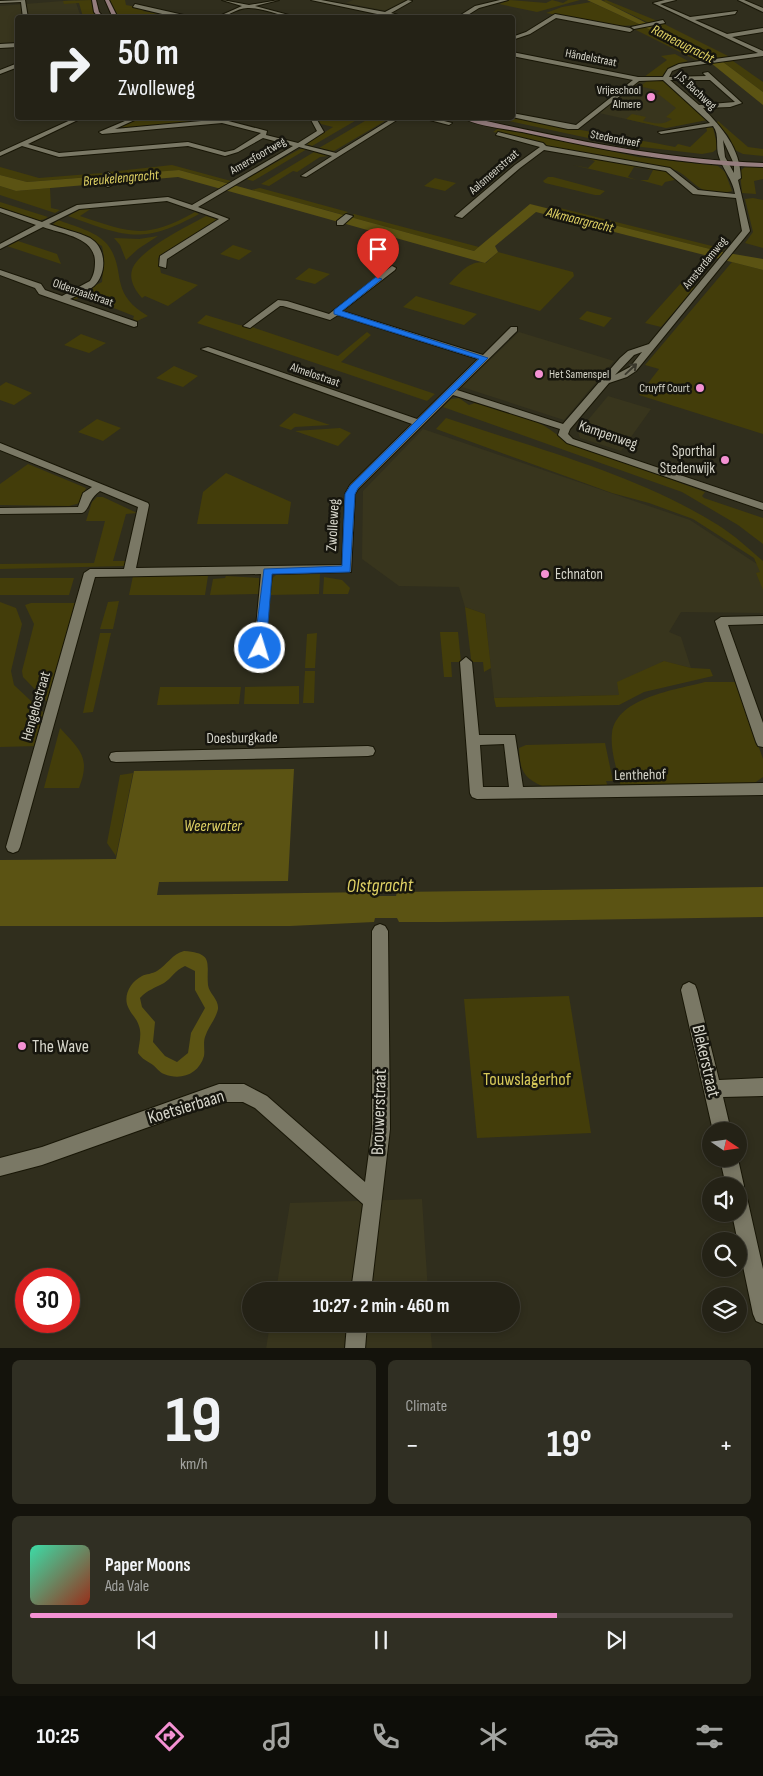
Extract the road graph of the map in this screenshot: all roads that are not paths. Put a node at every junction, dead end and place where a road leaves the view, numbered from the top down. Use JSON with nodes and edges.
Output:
{"nodes":[{"id":1,"x":23,"y":0,"type":"edge"},
{"id":2,"x":107,"y":0,"type":"edge"},
{"id":3,"x":224,"y":0,"type":"edge"},
{"id":4,"x":277,"y":0,"type":"edge"},
{"id":5,"x":313,"y":0,"type":"edge"},
{"id":6,"x":506,"y":0,"type":"edge"},
{"id":7,"x":674,"y":0,"type":"edge"},
{"id":8,"x":740,"y":0,"type":"edge"},
{"id":9,"x":94,"y":1,"type":"edge"},
{"id":10,"x":410,"y":1,"type":"edge"},
{"id":11,"x":0,"y":2,"type":"edge"},
{"id":12,"x":251,"y":5,"type":"junction"},
{"id":13,"x":135,"y":6,"type":"dead end"},
{"id":14,"x":763,"y":10,"type":"edge"},
{"id":15,"x":264,"y":11,"type":"junction"},
{"id":16,"x":735,"y":12,"type":"dead end"},
{"id":17,"x":386,"y":14,"type":"junction"},
{"id":18,"x":26,"y":15,"type":"edge"},
{"id":19,"x":100,"y":15,"type":"edge"},
{"id":20,"x":114,"y":15,"type":"edge"},
{"id":21,"x":175,"y":15,"type":"edge"},
{"id":22,"x":225,"y":15,"type":"edge"},
{"id":23,"x":254,"y":15,"type":"dead end"},
{"id":24,"x":283,"y":15,"type":"edge"},
{"id":25,"x":392,"y":15,"type":"edge"},
{"id":26,"x":463,"y":15,"type":"edge"},
{"id":27,"x":690,"y":19,"type":"junction"},
{"id":28,"x":663,"y":22,"type":"dead end"},
{"id":29,"x":763,"y":30,"type":"edge"},
{"id":30,"x":727,"y":36,"type":"junction"},
{"id":31,"x":515,"y":38,"type":"edge"},
{"id":32,"x":15,"y":44,"type":"edge"},
{"id":33,"x":0,"y":46,"type":"edge"},
{"id":34,"x":0,"y":51,"type":"edge"},
{"id":35,"x":15,"y":52,"type":"edge"},
{"id":36,"x":763,"y":54,"type":"edge"},
{"id":37,"x":515,"y":55,"type":"edge"},
{"id":38,"x":15,"y":66,"type":"edge"},
{"id":39,"x":704,"y":71,"type":"dead end"},
{"id":40,"x":0,"y":72,"type":"edge"},
{"id":41,"x":712,"y":78,"type":"junction"},
{"id":42,"x":638,"y":79,"type":"junction"},
{"id":43,"x":665,"y":79,"type":"junction"},
{"id":44,"x":697,"y":106,"type":"junction"},
{"id":45,"x":515,"y":116,"type":"edge"},
{"id":46,"x":75,"y":120,"type":"edge"},
{"id":47,"x":131,"y":120,"type":"edge"},
{"id":48,"x":217,"y":120,"type":"edge"},
{"id":49,"x":314,"y":120,"type":"edge"},
{"id":50,"x":394,"y":120,"type":"edge"},
{"id":51,"x":435,"y":120,"type":"edge"},
{"id":52,"x":475,"y":120,"type":"edge"},
{"id":53,"x":495,"y":120,"type":"edge"},
{"id":54,"x":221,"y":121,"type":"junction"},
{"id":55,"x":449,"y":123,"type":"dead end"},
{"id":56,"x":714,"y":124,"type":"junction"},
{"id":57,"x":719,"y":130,"type":"junction"},
{"id":58,"x":660,"y":132,"type":"dead end"},
{"id":59,"x":498,"y":134,"type":"dead end"},
{"id":60,"x":262,"y":136,"type":"junction"},
{"id":61,"x":21,"y":144,"type":"junction"},
{"id":62,"x":299,"y":145,"type":"junction"},
{"id":63,"x":544,"y":148,"type":"junction"},
{"id":64,"x":0,"y":154,"type":"edge"},
{"id":65,"x":337,"y":156,"type":"junction"},
{"id":66,"x":763,"y":158,"type":"edge"},
{"id":67,"x":724,"y":160,"type":"junction"},
{"id":68,"x":735,"y":161,"type":"junction"},
{"id":69,"x":763,"y":165,"type":"edge"},
{"id":70,"x":108,"y":174,"type":"dead end"},
{"id":71,"x":304,"y":176,"type":"dead end"},
{"id":72,"x":737,"y":184,"type":"junction"},
{"id":73,"x":108,"y":185,"type":"dead end"},
{"id":74,"x":739,"y":196,"type":"junction"},
{"id":75,"x":192,"y":208,"type":"junction"},
{"id":76,"x":0,"y":210,"type":"edge"},
{"id":77,"x":349,"y":216,"type":"dead end"},
{"id":78,"x":459,"y":216,"type":"dead end"},
{"id":79,"x":340,"y":223,"type":"dead end"},
{"id":80,"x":41,"y":225,"type":"junction"},
{"id":81,"x":0,"y":247,"type":"edge"},
{"id":82,"x":164,"y":266,"type":"dead end"},
{"id":83,"x":392,"y":268,"type":"dead end"},
{"id":84,"x":0,"y":272,"type":"edge"},
{"id":85,"x":64,"y":299,"type":"junction"},
{"id":86,"x":336,"y":312,"type":"junction"},
{"id":87,"x":134,"y":324,"type":"dead end"},
{"id":88,"x":247,"y":326,"type":"dead end"},
{"id":89,"x":514,"y":329,"type":"dead end"},
{"id":90,"x":205,"y":350,"type":"dead end"},
{"id":91,"x":484,"y":358,"type":"junction"},
{"id":92,"x":451,"y":391,"type":"junction"},
{"id":93,"x":418,"y":424,"type":"junction"},
{"id":94,"x":566,"y":428,"type":"junction"},
{"id":95,"x":0,"y":446,"type":"edge"},
{"id":96,"x":101,"y":486,"type":"junction"},
{"id":97,"x":763,"y":507,"type":"edge"},
{"id":98,"x":0,"y":511,"type":"edge"},
{"id":99,"x":267,"y":571,"type":"junction"},
{"id":100,"x":90,"y":573,"type":"joint"},
{"id":101,"x":129,"y":573,"type":"junction"},
{"id":102,"x":763,"y":620,"type":"edge"},
{"id":103,"x":260,"y":648,"type":"dead end"},
{"id":104,"x":466,"y":662,"type":"dead end"},
{"id":105,"x":473,"y":740,"type":"junction"},
{"id":106,"x":763,"y":742,"type":"edge"},
{"id":107,"x":368,"y":751,"type":"dead end"},
{"id":108,"x":116,"y":757,"type":"dead end"},
{"id":109,"x":763,"y":789,"type":"edge"},
{"id":110,"x":517,"y":792,"type":"junction"},
{"id":111,"x":13,"y":847,"type":"dead end"},
{"id":112,"x":380,"y":931,"type":"dead end"},
{"id":113,"x":689,"y":990,"type":"dead end"},
{"id":114,"x":763,"y":1087,"type":"edge"},
{"id":115,"x":713,"y":1089,"type":"junction"},
{"id":116,"x":720,"y":1122,"type":"edge"},
{"id":117,"x":0,"y":1167,"type":"edge"},
{"id":118,"x":371,"y":1199,"type":"junction"},
{"id":119,"x":743,"y":1222,"type":"edge"},
{"id":120,"x":362,"y":1282,"type":"edge"},
{"id":121,"x":763,"y":1314,"type":"edge"},
{"id":122,"x":356,"y":1332,"type":"edge"},
{"id":123,"x":355,"y":1348,"type":"edge"}],
"edges":[{"from":1,"to":11,"type":"street"},
{"from":1,"to":18,"type":"street"},
{"from":2,"to":20,"type":"main road"},
{"from":3,"to":12,"type":"street"},
{"from":4,"to":12,"type":"street"},
{"from":5,"to":17,"type":"street"},
{"from":6,"to":26,"type":"street"},
{"from":7,"to":27,"type":"street"},
{"from":8,"to":14,"type":"street"},
{"from":9,"to":19,"type":"main road"},
{"from":10,"to":17,"type":"street"},
{"from":12,"to":15,"type":"street"},
{"from":12,"to":22,"type":"street"},
{"from":13,"to":21,"type":"street"},
{"from":15,"to":23,"type":"street"},
{"from":15,"to":24,"type":"street"},
{"from":16,"to":27,"type":"street"},
{"from":17,"to":25,"type":"street"},
{"from":27,"to":30,"type":"street"},
{"from":28,"to":31,"type":"street"},
{"from":29,"to":30,"type":"street"},
{"from":30,"to":36,"type":"street"},
{"from":32,"to":33,"type":"street"},
{"from":34,"to":35,"type":"street"},
{"from":36,"to":43,"type":"street","name":"J.S. Bachweg"},
{"from":37,"to":42,"type":"street","name":"Händelstraat"},
{"from":38,"to":40,"type":"street"},
{"from":39,"to":41,"type":"street"},
{"from":41,"to":43,"type":"street","name":"Händelstraat"},
{"from":41,"to":44,"type":"street"},
{"from":42,"to":43,"type":"street","name":"Händelstraat"},
{"from":42,"to":45,"type":"street"},
{"from":43,"to":44,"type":"street","name":"J.S. Bachweg"},
{"from":44,"to":56,"type":"street","name":"J.S. Bachweg"},
{"from":46,"to":61,"type":"street"},
{"from":47,"to":54,"type":"street"},
{"from":48,"to":54,"type":"street"},
{"from":49,"to":62,"type":"street","name":"Amersfoortweg"},
{"from":50,"to":65,"type":"street"},
{"from":51,"to":55,"type":"street"},
{"from":52,"to":67,"type":"main road","name":"Stedendreef"},
{"from":53,"to":67,"type":"main road","name":"Stedendreef"},
{"from":54,"to":60,"type":"street"},
{"from":56,"to":57,"type":"street","name":"J.S. Bachweg"},
{"from":56,"to":58,"type":"street"},
{"from":57,"to":67,"type":"street","name":"J.S. Bachweg"},
{"from":57,"to":68,"type":"street","name":"J.S. Bachweg"},
{"from":59,"to":63,"type":"street"},
{"from":60,"to":61,"type":"street"},
{"from":60,"to":62,"type":"street"},
{"from":61,"to":64,"type":"street"},
{"from":62,"to":65,"type":"street"},
{"from":62,"to":75,"type":"street","name":"Amersfoortweg"},
{"from":63,"to":74,"type":"street"},
{"from":63,"to":78,"type":"street","name":"Aalsmeerstraat"},
{"from":65,"to":71,"type":"street"},
{"from":66,"to":68,"type":"main road","name":"Stedendreef"},
{"from":67,"to":68,"type":"main road","name":"Stedendreef"},
{"from":67,"to":72,"type":"street","name":"Amsterdamweg"},
{"from":68,"to":69,"type":"main road","name":"Stedendreef"},
{"from":68,"to":72,"type":"street","name":"Amsterdamweg"},
{"from":70,"to":73,"type":"street"},
{"from":72,"to":74,"type":"street","name":"Amsterdamweg"},
{"from":74,"to":94,"type":"street","name":"Amsterdamweg"},
{"from":75,"to":80,"type":"street"},
{"from":75,"to":82,"type":"street"},
{"from":76,"to":80,"type":"street"},
{"from":77,"to":79,"type":"street"},
{"from":80,"to":81,"type":"street"},
{"from":80,"to":85,"type":"street"},
{"from":83,"to":86,"type":"street"},
{"from":84,"to":85,"type":"street","name":"Oldenzaalstraat"},
{"from":85,"to":87,"type":"street","name":"Oldenzaalstraat"},
{"from":86,"to":88,"type":"street"},
{"from":86,"to":91,"type":"street"},
{"from":89,"to":91,"type":"street"},
{"from":90,"to":93,"type":"street","name":"Almelostraat"},
{"from":91,"to":92,"type":"street"},
{"from":92,"to":93,"type":"street","name":"Zwolleweg"},
{"from":92,"to":94,"type":"street"},
{"from":93,"to":99,"type":"street","name":"Zwolleweg"},
{"from":94,"to":97,"type":"street","name":"Kampenweg"},
{"from":95,"to":96,"type":"street"},
{"from":96,"to":98,"type":"street"},
{"from":96,"to":101,"type":"street"},
{"from":99,"to":101,"type":"street","name":"Zwolleweg"},
{"from":99,"to":103,"type":"street"},
{"from":100,"to":101,"type":"street","name":"Zwolleweg"},
{"from":100,"to":111,"type":"street","name":"Hengelostraat"},
{"from":102,"to":106,"type":"street"},
{"from":104,"to":105,"type":"street","name":"Lenthehof"},
{"from":105,"to":110,"type":"street"},
{"from":105,"to":110,"type":"street","name":"Lenthehof"},
{"from":107,"to":108,"type":"street","name":"Doesburgkade"},
{"from":109,"to":110,"type":"street","name":"Lenthehof"},
{"from":112,"to":118,"type":"street","name":"Brouwerstraat"},
{"from":113,"to":115,"type":"street","name":"Blekerstraat"},
{"from":114,"to":115,"type":"street"},
{"from":115,"to":116,"type":"street","name":"Blekerstraat"},
{"from":117,"to":118,"type":"street","name":"Koetsierbaan"},
{"from":118,"to":120,"type":"street","name":"Brouwerstraat"},
{"from":119,"to":121,"type":"street"},
{"from":122,"to":123,"type":"street"}]}
